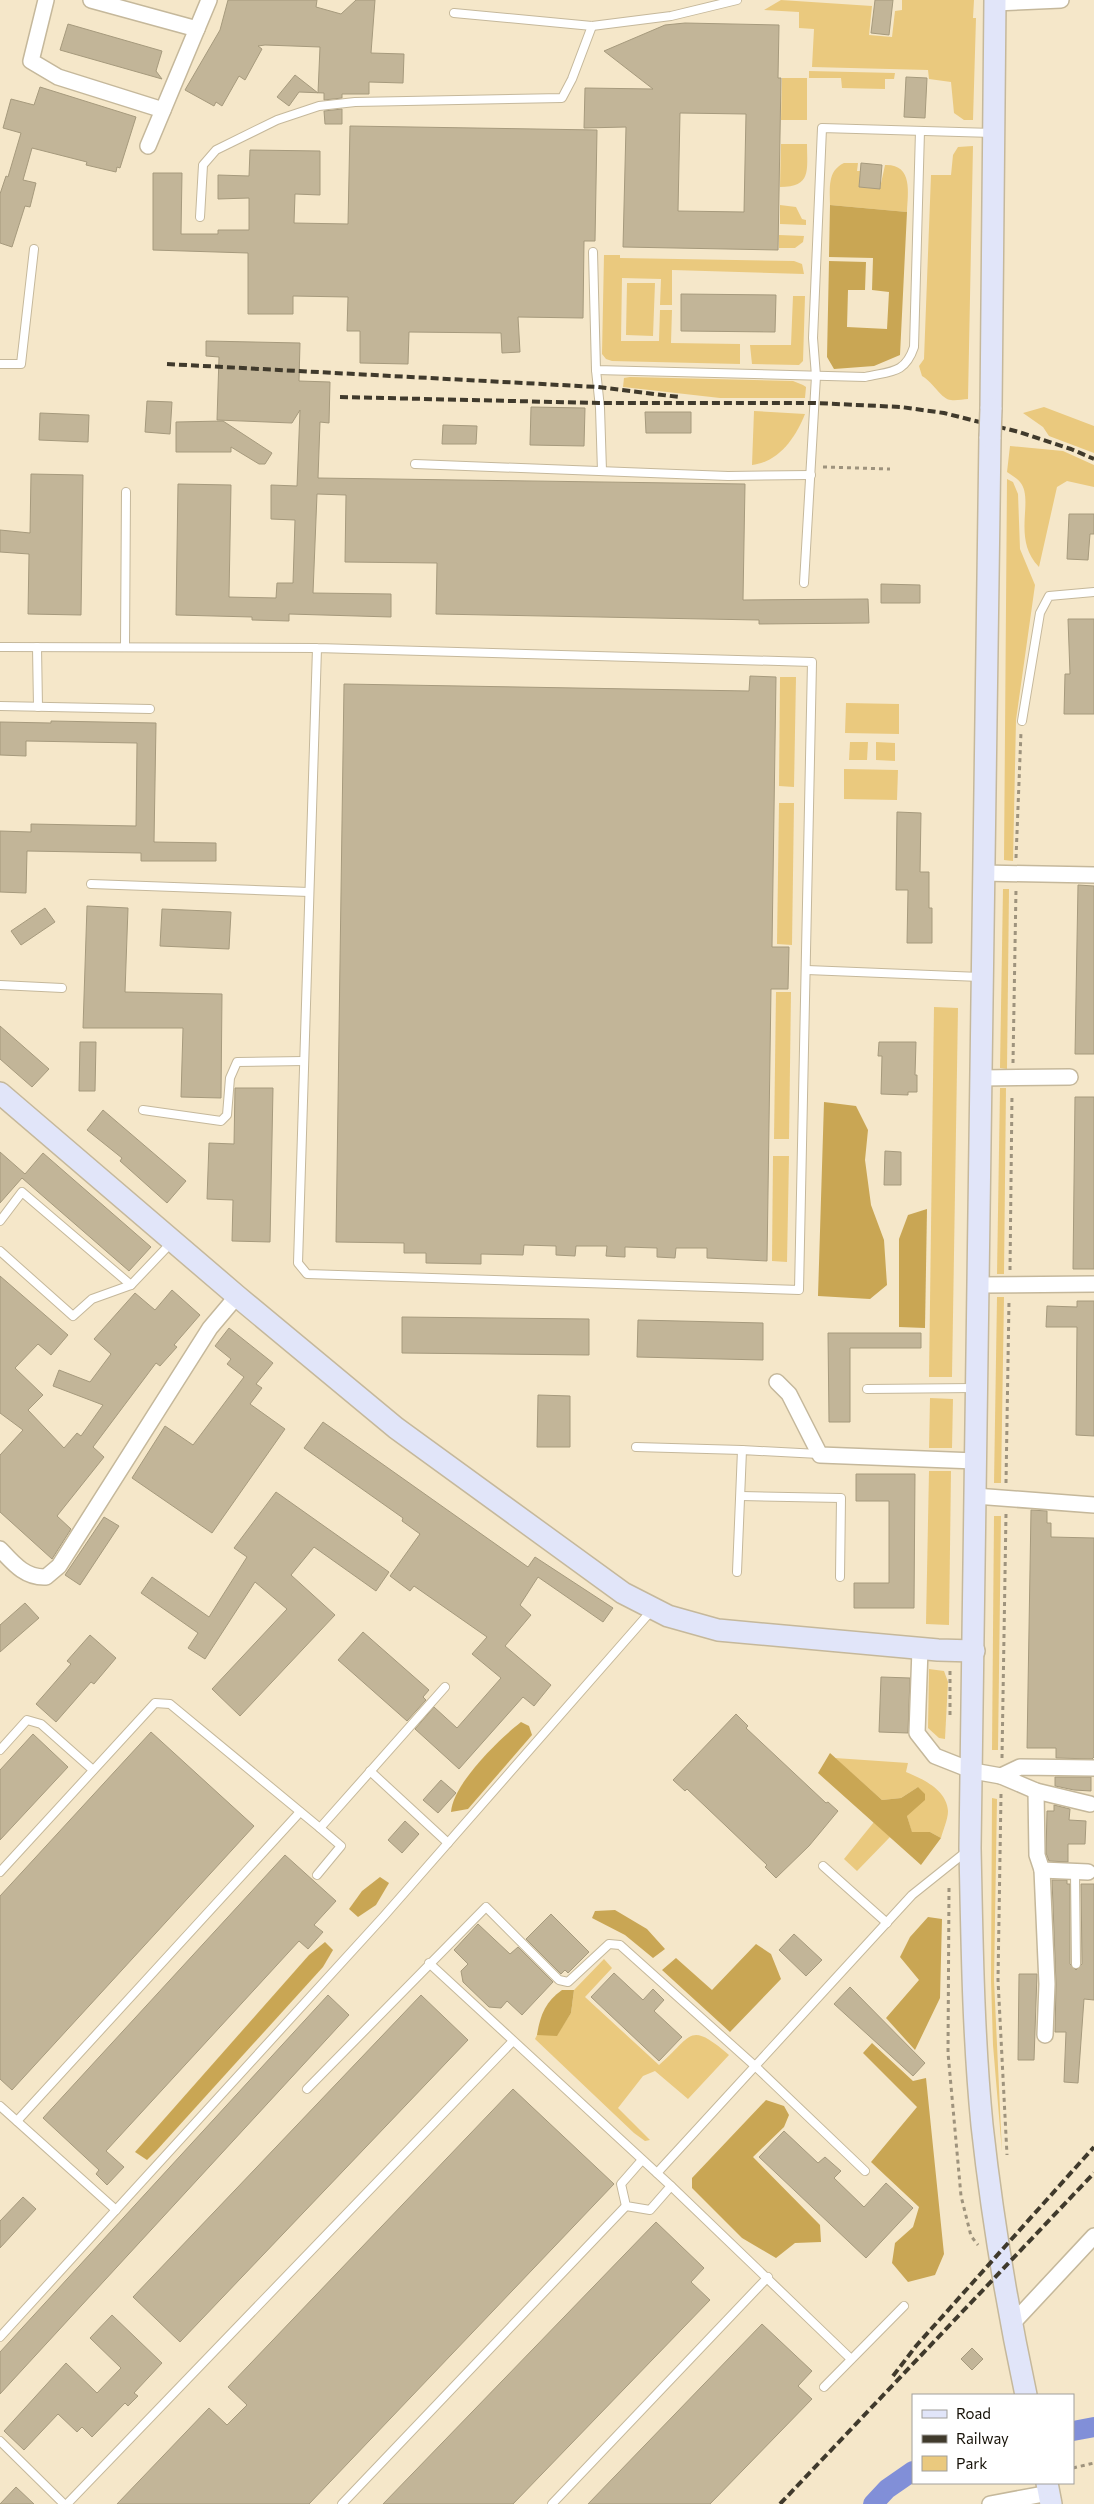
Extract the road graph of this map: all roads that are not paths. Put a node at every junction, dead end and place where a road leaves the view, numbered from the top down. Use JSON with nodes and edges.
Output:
{"nodes":[{"id":1,"x":46,"y":0,"type":"edge"},
{"id":2,"x":91,"y":0,"type":"edge"},
{"id":3,"x":209,"y":0,"type":"edge"},
{"id":4,"x":737,"y":0,"type":"edge"},
{"id":5,"x":1061,"y":0,"type":"edge"},
{"id":6,"x":995,"y":1,"type":"edge"},
{"id":7,"x":454,"y":13,"type":"dead end"},
{"id":8,"x":592,"y":26,"type":"junction"},
{"id":9,"x":197,"y":29,"type":"junction"},
{"id":10,"x":163,"y":110,"type":"junction"},
{"id":11,"x":920,"y":131,"type":"junction"},
{"id":12,"x":993,"y":133,"type":"junction"},
{"id":13,"x":148,"y":146,"type":"dead end"},
{"id":14,"x":200,"y":217,"type":"dead end"},
{"id":15,"x":34,"y":249,"type":"dead end"},
{"id":16,"x":594,"y":252,"type":"dead end"},
{"id":17,"x":0,"y":364,"type":"edge"},
{"id":18,"x":596,"y":370,"type":"junction"},
{"id":19,"x":816,"y":376,"type":"junction"},
{"id":20,"x":414,"y":464,"type":"dead end"},
{"id":21,"x":602,"y":471,"type":"junction"},
{"id":22,"x":811,"y":471,"type":"junction"},
{"id":23,"x":126,"y":492,"type":"dead end"},
{"id":24,"x":804,"y":583,"type":"dead end"},
{"id":25,"x":1094,"y":592,"type":"edge"},
{"id":26,"x":0,"y":646,"type":"edge"},
{"id":27,"x":37,"y":647,"type":"junction"},
{"id":28,"x":125,"y":647,"type":"junction"},
{"id":29,"x":317,"y":648,"type":"junction"},
{"id":30,"x":0,"y":706,"type":"edge"},
{"id":31,"x":38,"y":707,"type":"junction"},
{"id":32,"x":150,"y":709,"type":"dead end"},
{"id":33,"x":1022,"y":721,"type":"road end"},
{"id":34,"x":983,"y":873,"type":"junction"},
{"id":35,"x":1094,"y":875,"type":"edge"},
{"id":36,"x":91,"y":884,"type":"dead end"},
{"id":37,"x":309,"y":892,"type":"junction"},
{"id":38,"x":807,"y":970,"type":"junction"},
{"id":39,"x":982,"y":978,"type":"junction"},
{"id":40,"x":0,"y":985,"type":"edge"},
{"id":41,"x":62,"y":988,"type":"dead end"},
{"id":42,"x":304,"y":1061,"type":"junction"},
{"id":43,"x":981,"y":1078,"type":"junction"},
{"id":44,"x":1070,"y":1078,"type":"dead end"},
{"id":45,"x":0,"y":1093,"type":"edge"},
{"id":46,"x":143,"y":1110,"type":"dead end"},
{"id":47,"x":0,"y":1221,"type":"edge"},
{"id":48,"x":172,"y":1241,"type":"junction"},
{"id":49,"x":0,"y":1251,"type":"edge"},
{"id":50,"x":1094,"y":1284,"type":"edge"},
{"id":51,"x":131,"y":1285,"type":"junction"},
{"id":52,"x":978,"y":1285,"type":"junction"},
{"id":53,"x":237,"y":1296,"type":"junction"},
{"id":54,"x":777,"y":1382,"type":"dead end"},
{"id":55,"x":977,"y":1388,"type":"junction"},
{"id":56,"x":867,"y":1389,"type":"dead end"},
{"id":57,"x":636,"y":1447,"type":"dead end"},
{"id":58,"x":742,"y":1450,"type":"junction"},
{"id":59,"x":819,"y":1454,"type":"junction"},
{"id":60,"x":976,"y":1461,"type":"junction"},
{"id":61,"x":740,"y":1496,"type":"junction"},
{"id":62,"x":976,"y":1496,"type":"junction"},
{"id":63,"x":1094,"y":1505,"type":"edge"},
{"id":64,"x":0,"y":1549,"type":"edge"},
{"id":65,"x":737,"y":1572,"type":"dead end"},
{"id":66,"x":840,"y":1577,"type":"dead end"},
{"id":67,"x":654,"y":1608,"type":"junction"},
{"id":68,"x":920,"y":1649,"type":"junction"},
{"id":69,"x":974,"y":1651,"type":"junction"},
{"id":70,"x":445,"y":1687,"type":"dead end"},
{"id":71,"x":0,"y":1750,"type":"edge"},
{"id":72,"x":1094,"y":1768,"type":"edge"},
{"id":73,"x":94,"y":1770,"type":"junction"},
{"id":74,"x":370,"y":1771,"type":"junction"},
{"id":75,"x":973,"y":1772,"type":"junction"},
{"id":76,"x":1001,"y":1776,"type":"junction"},
{"id":77,"x":1036,"y":1790,"type":"junction"},
{"id":78,"x":1092,"y":1805,"type":"edge"},
{"id":79,"x":300,"y":1812,"type":"junction"},
{"id":80,"x":320,"y":1828,"type":"junction"},
{"id":81,"x":448,"y":1843,"type":"junction"},
{"id":82,"x":970,"y":1848,"type":"junction"},
{"id":83,"x":823,"y":1866,"type":"dead end"},
{"id":84,"x":1042,"y":1870,"type":"junction"},
{"id":85,"x":0,"y":1872,"type":"edge"},
{"id":86,"x":1086,"y":1872,"type":"edge"},
{"id":87,"x":317,"y":1875,"type":"dead end"},
{"id":88,"x":887,"y":1924,"type":"junction"},
{"id":89,"x":429,"y":1963,"type":"junction"},
{"id":90,"x":1076,"y":1964,"type":"dead end"},
{"id":91,"x":1045,"y":2034,"type":"dead end"},
{"id":92,"x":513,"y":2040,"type":"junction"},
{"id":93,"x":755,"y":2066,"type":"junction"},
{"id":94,"x":307,"y":2089,"type":"dead end"},
{"id":95,"x":0,"y":2106,"type":"edge"},
{"id":96,"x":17,"y":2122,"type":"junction"},
{"id":97,"x":642,"y":2160,"type":"junction"},
{"id":98,"x":865,"y":2171,"type":"dead end"},
{"id":99,"x":657,"y":2173,"type":"junction"},
{"id":100,"x":671,"y":2186,"type":"junction"},
{"id":101,"x":626,"y":2206,"type":"junction"},
{"id":102,"x":116,"y":2210,"type":"junction"},
{"id":103,"x":1094,"y":2236,"type":"edge"},
{"id":104,"x":768,"y":2277,"type":"junction"},
{"id":105,"x":904,"y":2306,"type":"dead end"},
{"id":106,"x":1011,"y":2325,"type":"junction"},
{"id":107,"x":0,"y":2337,"type":"edge"},
{"id":108,"x":851,"y":2359,"type":"junction"},
{"id":109,"x":824,"y":2387,"type":"dead end"},
{"id":110,"x":1026,"y":2394,"type":"edge"},
{"id":111,"x":0,"y":2441,"type":"edge"},
{"id":112,"x":1049,"y":2493,"type":"edge"},
{"id":113,"x":65,"y":2504,"type":"edge"},
{"id":114,"x":342,"y":2504,"type":"edge"},
{"id":115,"x":552,"y":2504,"type":"edge"},
{"id":116,"x":990,"y":2504,"type":"edge"}],
"edges":[{"from":1,"to":10,"type":"street"},
{"from":2,"to":9,"type":"street"},
{"from":3,"to":9,"type":"street"},
{"from":4,"to":8,"type":"lane"},
{"from":5,"to":6,"type":"street"},
{"from":6,"to":12,"type":"main road"},
{"from":7,"to":8,"type":"lane"},
{"from":8,"to":14,"type":"lane"},
{"from":9,"to":10,"type":"street"},
{"from":10,"to":13,"type":"street"},
{"from":11,"to":12,"type":"lane"},
{"from":11,"to":19,"type":"lane"},
{"from":11,"to":19,"type":"lane"},
{"from":12,"to":34,"type":"main road","bridge":true},
{"from":15,"to":17,"type":"lane"},
{"from":16,"to":18,"type":"lane"},
{"from":18,"to":19,"type":"lane"},
{"from":18,"to":21,"type":"lane"},
{"from":19,"to":22,"type":"lane"},
{"from":20,"to":21,"type":"lane"},
{"from":21,"to":22,"type":"lane"},
{"from":22,"to":24,"type":"lane"},
{"from":23,"to":28,"type":"lane"},
{"from":25,"to":33,"type":"lane"},
{"from":26,"to":27,"type":"lane"},
{"from":27,"to":28,"type":"lane"},
{"from":27,"to":31,"type":"lane"},
{"from":28,"to":29,"type":"lane"},
{"from":29,"to":37,"type":"lane"},
{"from":29,"to":38,"type":"lane"},
{"from":30,"to":31,"type":"lane"},
{"from":31,"to":32,"type":"lane"},
{"from":34,"to":35,"type":"street"},
{"from":34,"to":39,"type":"main road"},
{"from":36,"to":37,"type":"lane"},
{"from":37,"to":42,"type":"lane"},
{"from":38,"to":39,"type":"lane"},
{"from":38,"to":42,"type":"lane"},
{"from":39,"to":43,"type":"main road"},
{"from":40,"to":41,"type":"lane"},
{"from":42,"to":46,"type":"lane"},
{"from":43,"to":44,"type":"street"},
{"from":43,"to":52,"type":"main road"},
{"from":45,"to":48,"type":"main road"},
{"from":47,"to":51,"type":"lane"},
{"from":48,"to":51,"type":"lane"},
{"from":48,"to":53,"type":"main road"},
{"from":49,"to":51,"type":"lane"},
{"from":50,"to":52,"type":"street"},
{"from":52,"to":55,"type":"main road"},
{"from":53,"to":64,"type":"street"},
{"from":53,"to":67,"type":"main road"},
{"from":54,"to":59,"type":"street"},
{"from":55,"to":56,"type":"lane"},
{"from":55,"to":60,"type":"main road"},
{"from":57,"to":58,"type":"lane"},
{"from":58,"to":59,"type":"lane"},
{"from":58,"to":61,"type":"lane"},
{"from":59,"to":60,"type":"street"},
{"from":60,"to":62,"type":"main road"},
{"from":61,"to":65,"type":"lane"},
{"from":61,"to":66,"type":"lane"},
{"from":62,"to":63,"type":"street"},
{"from":62,"to":69,"type":"main road"},
{"from":67,"to":68,"type":"main road"},
{"from":67,"to":81,"type":"lane"},
{"from":68,"to":69,"type":"main road"},
{"from":68,"to":75,"type":"street"},
{"from":69,"to":75,"type":"main road"},
{"from":70,"to":74,"type":"lane"},
{"from":71,"to":73,"type":"lane"},
{"from":72,"to":76,"type":"street"},
{"from":73,"to":79,"type":"lane"},
{"from":73,"to":85,"type":"lane"},
{"from":74,"to":80,"type":"lane"},
{"from":74,"to":81,"type":"lane"},
{"from":75,"to":76,"type":"street"},
{"from":75,"to":82,"type":"main road"},
{"from":76,"to":77,"type":"street"},
{"from":77,"to":78,"type":"street"},
{"from":77,"to":84,"type":"street"},
{"from":79,"to":80,"type":"lane"},
{"from":79,"to":96,"type":"lane"},
{"from":80,"to":87,"type":"lane"},
{"from":81,"to":102,"type":"lane"},
{"from":82,"to":88,"type":"lane"},
{"from":82,"to":106,"type":"main road"},
{"from":83,"to":88,"type":"lane"},
{"from":84,"to":86,"type":"street"},
{"from":84,"to":91,"type":"street"},
{"from":86,"to":90,"type":"lane"},
{"from":88,"to":93,"type":"lane"},
{"from":89,"to":92,"type":"lane"},
{"from":89,"to":93,"type":"lane"},
{"from":89,"to":94,"type":"lane"},
{"from":92,"to":97,"type":"lane"},
{"from":92,"to":113,"type":"lane"},
{"from":93,"to":98,"type":"lane"},
{"from":93,"to":99,"type":"lane"},
{"from":95,"to":96,"type":"lane"},
{"from":96,"to":102,"type":"lane"},
{"from":97,"to":99,"type":"lane"},
{"from":97,"to":101,"type":"lane"},
{"from":99,"to":100,"type":"lane"},
{"from":100,"to":101,"type":"lane"},
{"from":100,"to":104,"type":"lane"},
{"from":101,"to":114,"type":"lane"},
{"from":102,"to":107,"type":"lane"},
{"from":103,"to":106,"type":"street"},
{"from":104,"to":108,"type":"lane"},
{"from":104,"to":115,"type":"lane"},
{"from":105,"to":108,"type":"lane"},
{"from":106,"to":110,"type":"main road"},
{"from":108,"to":109,"type":"lane"},
{"from":111,"to":113,"type":"lane"},
{"from":112,"to":116,"type":"street"}]}
